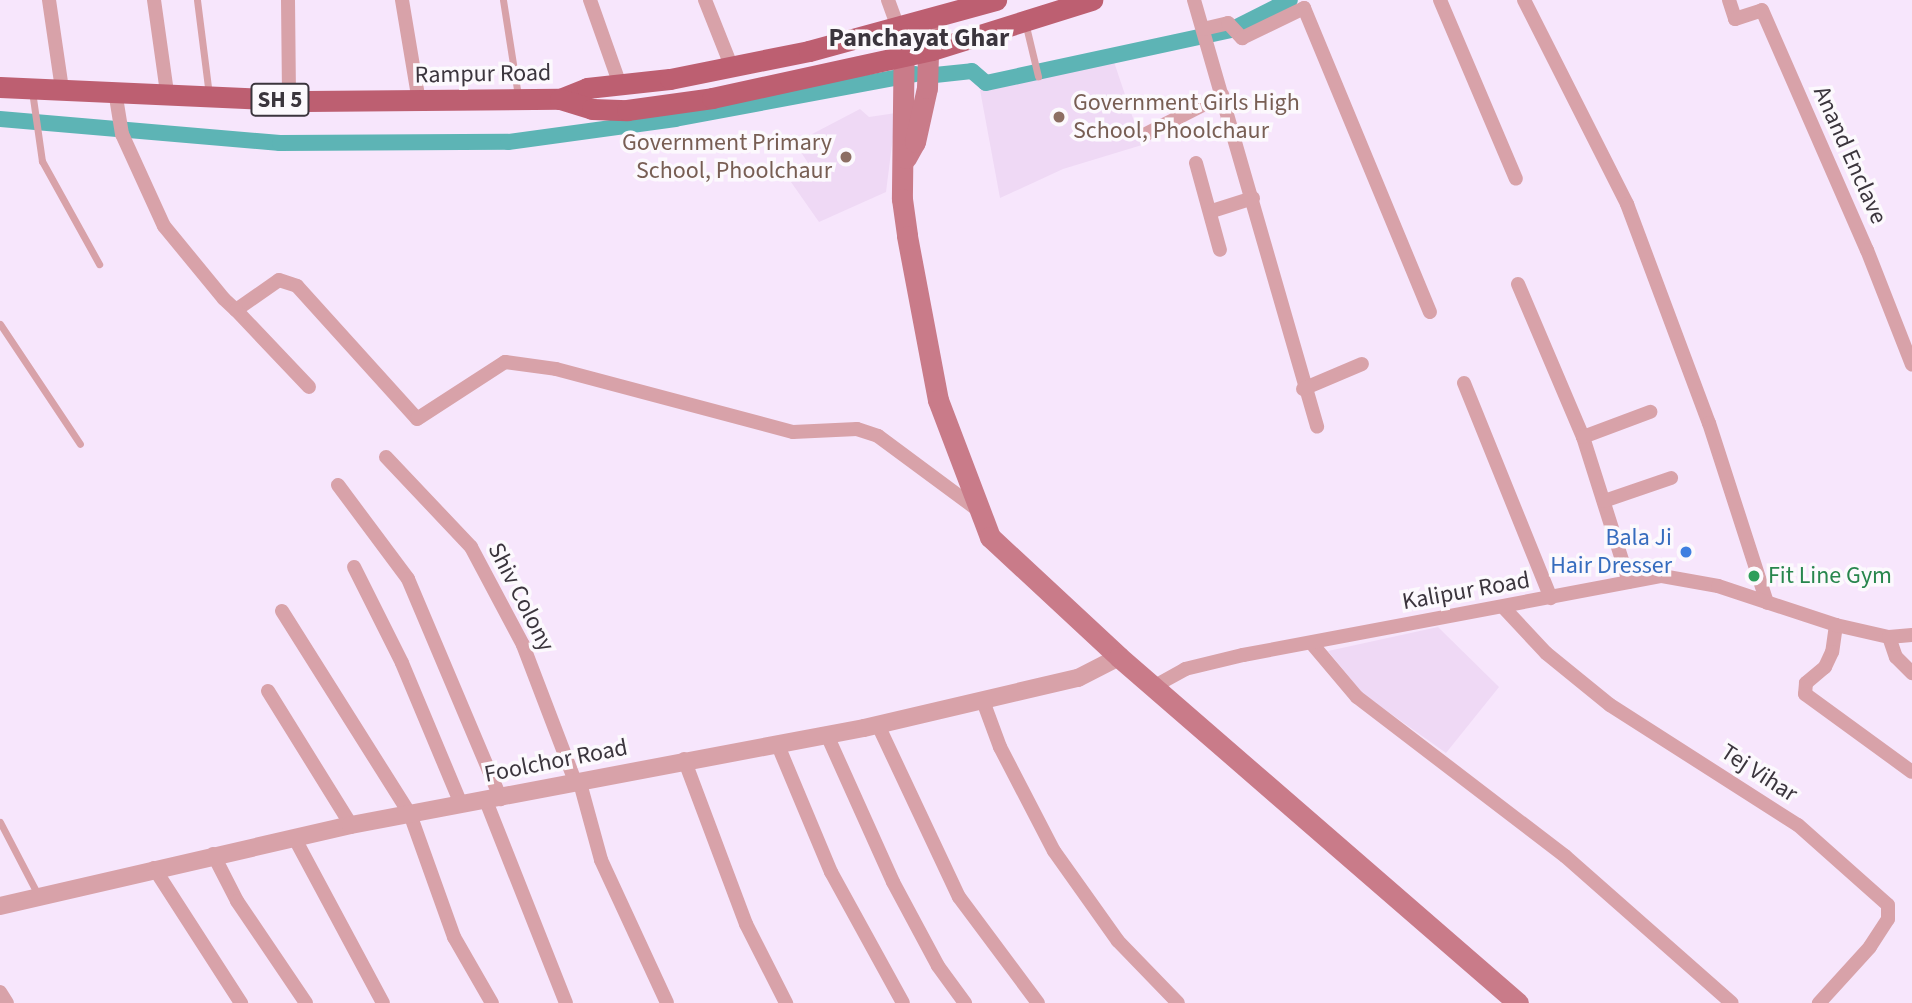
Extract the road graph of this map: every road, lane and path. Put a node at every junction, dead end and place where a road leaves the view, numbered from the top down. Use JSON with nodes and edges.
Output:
{"nodes":[{"id":1,"x":49,"y":0,"type":"edge"},
{"id":2,"x":153,"y":0,"type":"edge"},
{"id":3,"x":197,"y":0,"type":"edge"},
{"id":4,"x":288,"y":0,"type":"edge"},
{"id":5,"x":402,"y":0,"type":"edge"},
{"id":6,"x":503,"y":0,"type":"edge"},
{"id":7,"x":590,"y":0,"type":"edge"},
{"id":8,"x":705,"y":0,"type":"edge"},
{"id":9,"x":888,"y":0,"type":"edge"},
{"id":10,"x":996,"y":0,"type":"edge"},
{"id":11,"x":1093,"y":0,"type":"edge"},
{"id":12,"x":1194,"y":0,"type":"edge"},
{"id":13,"x":1440,"y":0,"type":"edge"},
{"id":14,"x":1524,"y":0,"type":"edge"},
{"id":15,"x":1729,"y":0,"type":"edge"},
{"id":16,"x":929,"y":20,"type":"junction"},
{"id":17,"x":1025,"y":20,"type":"junction"},
{"id":18,"x":901,"y":27,"type":"junction"},
{"id":19,"x":1205,"y":35,"type":"junction"},
{"id":20,"x":932,"y":50,"type":"junction"},
{"id":21,"x":903,"y":57,"type":"junction"},
{"id":22,"x":732,"y":68,"type":"junction"},
{"id":23,"x":1038,"y":76,"type":"dead end"},
{"id":24,"x":619,"y":82,"type":"junction"},
{"id":25,"x":0,"y":87,"type":"edge"},
{"id":26,"x":32,"y":88,"type":"junction"},
{"id":27,"x":62,"y":89,"type":"junction"},
{"id":28,"x":116,"y":91,"type":"junction"},
{"id":29,"x":167,"y":93,"type":"junction"},
{"id":30,"x":1222,"y":95,"type":"junction"},
{"id":31,"x":209,"y":96,"type":"junction"},
{"id":32,"x":560,"y":99,"type":"junction"},
{"id":33,"x":289,"y":100,"type":"junction"},
{"id":34,"x":519,"y":101,"type":"junction"},
{"id":35,"x":418,"y":102,"type":"junction"},
{"id":36,"x":1144,"y":135,"type":"dead end"},
{"id":37,"x":903,"y":163,"type":"junction"},
{"id":38,"x":1196,"y":163,"type":"dead end"},
{"id":39,"x":1517,"y":179,"type":"dead end"},
{"id":40,"x":1253,"y":198,"type":"junction"},
{"id":41,"x":1212,"y":211,"type":"junction"},
{"id":42,"x":1220,"y":250,"type":"dead end"},
{"id":43,"x":99,"y":264,"type":"dead end"},
{"id":44,"x":1518,"y":284,"type":"dead end"},
{"id":45,"x":236,"y":310,"type":"junction"},
{"id":46,"x":1430,"y":312,"type":"dead end"},
{"id":47,"x":0,"y":324,"type":"edge"},
{"id":48,"x":1362,"y":364,"type":"dead end"},
{"id":49,"x":1912,"y":365,"type":"edge"},
{"id":50,"x":1464,"y":383,"type":"dead end"},
{"id":51,"x":309,"y":387,"type":"dead end"},
{"id":52,"x":1303,"y":389,"type":"junction"},
{"id":53,"x":1650,"y":412,"type":"dead end"},
{"id":54,"x":1317,"y":427,"type":"dead end"},
{"id":55,"x":1583,"y":437,"type":"junction"},
{"id":56,"x":80,"y":444,"type":"dead end"},
{"id":57,"x":386,"y":457,"type":"dead end"},
{"id":58,"x":1671,"y":478,"type":"dead end"},
{"id":59,"x":338,"y":485,"type":"dead end"},
{"id":60,"x":1604,"y":501,"type":"junction"},
{"id":61,"x":978,"y":510,"type":"junction"},
{"id":62,"x":354,"y":568,"type":"dead end"},
{"id":63,"x":1629,"y":582,"type":"junction"},
{"id":64,"x":1550,"y":598,"type":"junction"},
{"id":65,"x":1767,"y":603,"type":"junction"},
{"id":66,"x":1504,"y":608,"type":"junction"},
{"id":67,"x":282,"y":611,"type":"dead end"},
{"id":68,"x":1836,"y":625,"type":"junction"},
{"id":69,"x":1912,"y":635,"type":"edge"},
{"id":70,"x":1889,"y":637,"type":"junction"},
{"id":71,"x":1313,"y":645,"type":"junction"},
{"id":72,"x":1119,"y":657,"type":"junction"},
{"id":73,"x":1912,"y":673,"type":"edge"},
{"id":74,"x":1153,"y":687,"type":"junction"},
{"id":75,"x":268,"y":691,"type":"dead end"},
{"id":76,"x":983,"y":701,"type":"junction"},
{"id":77,"x":878,"y":725,"type":"junction"},
{"id":78,"x":827,"y":735,"type":"junction"},
{"id":79,"x":777,"y":743,"type":"junction"},
{"id":80,"x":684,"y":760,"type":"junction"},
{"id":81,"x":1912,"y":772,"type":"edge"},
{"id":82,"x":578,"y":783,"type":"junction"},
{"id":83,"x":494,"y":800,"type":"junction"},
{"id":84,"x":461,"y":804,"type":"junction"},
{"id":85,"x":410,"y":814,"type":"junction"},
{"id":86,"x":0,"y":822,"type":"edge"},
{"id":87,"x":351,"y":824,"type":"junction"},
{"id":88,"x":294,"y":837,"type":"junction"},
{"id":89,"x":213,"y":854,"type":"junction"},
{"id":90,"x":155,"y":868,"type":"junction"},
{"id":91,"x":38,"y":895,"type":"junction"},
{"id":92,"x":0,"y":906,"type":"edge"},
{"id":93,"x":0,"y":992,"type":"edge"},
{"id":94,"x":7,"y":1003,"type":"edge"},
{"id":95,"x":241,"y":1003,"type":"edge"},
{"id":96,"x":306,"y":1003,"type":"edge"},
{"id":97,"x":383,"y":1003,"type":"edge"},
{"id":98,"x":492,"y":1003,"type":"edge"},
{"id":99,"x":566,"y":1003,"type":"edge"},
{"id":100,"x":667,"y":1003,"type":"edge"},
{"id":101,"x":786,"y":1003,"type":"edge"},
{"id":102,"x":902,"y":1003,"type":"edge"},
{"id":103,"x":965,"y":1003,"type":"edge"},
{"id":104,"x":1038,"y":1003,"type":"edge"},
{"id":105,"x":1178,"y":1003,"type":"edge"},
{"id":106,"x":1518,"y":1003,"type":"edge"},
{"id":107,"x":1732,"y":1003,"type":"edge"},
{"id":108,"x":1819,"y":1003,"type":"edge"}],
"edges":[{"from":1,"to":27,"type":"street"},
{"from":2,"to":29,"type":"street"},
{"from":3,"to":31,"type":"lane"},
{"from":4,"to":33,"type":"street"},
{"from":5,"to":35,"type":"street"},
{"from":6,"to":34,"type":"lane"},
{"from":7,"to":24,"type":"street"},
{"from":8,"to":22,"type":"street"},
{"from":9,"to":18,"type":"street"},
{"from":10,"to":16,"type":"main road","name":"Rampur Road","number":"SH 5"},
{"from":11,"to":17,"type":"main road"},
{"from":12,"to":19,"type":"street"},
{"from":13,"to":39,"type":"street"},
{"from":14,"to":65,"type":"street"},
{"from":15,"to":49,"type":"street","name":"Anand Enclave"},
{"from":16,"to":18,"type":"main road","name":"Rampur Road","number":"SH 5"},
{"from":16,"to":20,"type":"main road"},
{"from":17,"to":20,"type":"main road"},
{"from":17,"to":23,"type":"lane"},
{"from":18,"to":21,"type":"main road"},
{"from":18,"to":22,"type":"main road","name":"Rampur Road","number":"SH 5"},
{"from":19,"to":30,"type":"street"},
{"from":19,"to":46,"type":"street"},
{"from":20,"to":21,"type":"main road"},
{"from":20,"to":37,"type":"main road"},
{"from":21,"to":32,"type":"main road"},
{"from":21,"to":37,"type":"main road"},
{"from":22,"to":24,"type":"main road","name":"Rampur Road","number":"SH 5"},
{"from":24,"to":32,"type":"main road","name":"Rampur Road","number":"SH 5"},
{"from":25,"to":26,"type":"main road","name":"Rampur Road","number":"SH 5"},
{"from":26,"to":27,"type":"main road","name":"Rampur Road","number":"SH 5"},
{"from":26,"to":43,"type":"lane"},
{"from":27,"to":28,"type":"main road","name":"Rampur Road","number":"SH 5"},
{"from":28,"to":29,"type":"main road","name":"Rampur Road","number":"SH 5"},
{"from":28,"to":45,"type":"street"},
{"from":29,"to":31,"type":"main road","name":"Rampur Road","number":"SH 5"},
{"from":30,"to":36,"type":"street"},
{"from":30,"to":40,"type":"street"},
{"from":31,"to":33,"type":"main road","name":"Rampur Road","number":"SH 5"},
{"from":32,"to":34,"type":"main road","name":"Rampur Road","number":"SH 5"},
{"from":33,"to":35,"type":"main road","name":"Rampur Road","number":"SH 5"},
{"from":34,"to":35,"type":"main road","name":"Rampur Road","number":"SH 5"},
{"from":37,"to":61,"type":"main road"},
{"from":38,"to":41,"type":"street"},
{"from":40,"to":41,"type":"street"},
{"from":40,"to":52,"type":"street"},
{"from":41,"to":42,"type":"street"},
{"from":44,"to":55,"type":"street"},
{"from":45,"to":51,"type":"street"},
{"from":45,"to":61,"type":"street"},
{"from":47,"to":56,"type":"lane"},
{"from":48,"to":52,"type":"street"},
{"from":50,"to":64,"type":"street"},
{"from":52,"to":54,"type":"street"},
{"from":53,"to":55,"type":"street"},
{"from":55,"to":60,"type":"street"},
{"from":57,"to":82,"type":"street","name":"Shiv Colony"},
{"from":58,"to":60,"type":"street"},
{"from":59,"to":83,"type":"street"},
{"from":60,"to":63,"type":"street"},
{"from":61,"to":72,"type":"main road"},
{"from":62,"to":84,"type":"street"},
{"from":63,"to":64,"type":"street","name":"Kalipur Road"},
{"from":63,"to":65,"type":"street","name":"Kalipur Road"},
{"from":64,"to":66,"type":"street","name":"Kalipur Road"},
{"from":65,"to":68,"type":"street","name":"Kalipur Road"},
{"from":66,"to":71,"type":"street","name":"Kalipur Road"},
{"from":66,"to":108,"type":"street","name":"Tej Vihar"},
{"from":67,"to":85,"type":"street"},
{"from":68,"to":70,"type":"street","name":"Kalipur Road"},
{"from":68,"to":81,"type":"street"},
{"from":69,"to":70,"type":"street","name":"Kalipur Road"},
{"from":70,"to":73,"type":"street"},
{"from":71,"to":74,"type":"street","name":"Kalipur Road"},
{"from":71,"to":107,"type":"street"},
{"from":72,"to":74,"type":"main road"},
{"from":72,"to":76,"type":"street","name":"Foolchor Road"},
{"from":74,"to":106,"type":"main road"},
{"from":75,"to":87,"type":"street"},
{"from":76,"to":77,"type":"street","name":"Foolchor Road"},
{"from":76,"to":105,"type":"street"},
{"from":77,"to":78,"type":"street","name":"Foolchor Road"},
{"from":77,"to":104,"type":"street"},
{"from":78,"to":79,"type":"street","name":"Foolchor Road"},
{"from":78,"to":103,"type":"street"},
{"from":79,"to":80,"type":"street","name":"Foolchor Road"},
{"from":79,"to":102,"type":"street"},
{"from":80,"to":82,"type":"street","name":"Foolchor Road"},
{"from":80,"to":101,"type":"street"},
{"from":82,"to":83,"type":"street","name":"Foolchor Road"},
{"from":82,"to":100,"type":"street","name":"Shiv Colony"},
{"from":83,"to":84,"type":"street","name":"Foolchor Road"},
{"from":83,"to":99,"type":"street"},
{"from":84,"to":85,"type":"street","name":"Foolchor Road"},
{"from":85,"to":87,"type":"street","name":"Foolchor Road"},
{"from":85,"to":98,"type":"street"},
{"from":86,"to":91,"type":"lane"},
{"from":87,"to":88,"type":"street","name":"Foolchor Road"},
{"from":88,"to":89,"type":"street","name":"Foolchor Road"},
{"from":88,"to":97,"type":"street"},
{"from":89,"to":90,"type":"street","name":"Foolchor Road"},
{"from":89,"to":96,"type":"street"},
{"from":90,"to":91,"type":"street","name":"Foolchor Road"},
{"from":90,"to":95,"type":"street"},
{"from":91,"to":92,"type":"street","name":"Foolchor Road"},
{"from":93,"to":94,"type":"street"}]}
